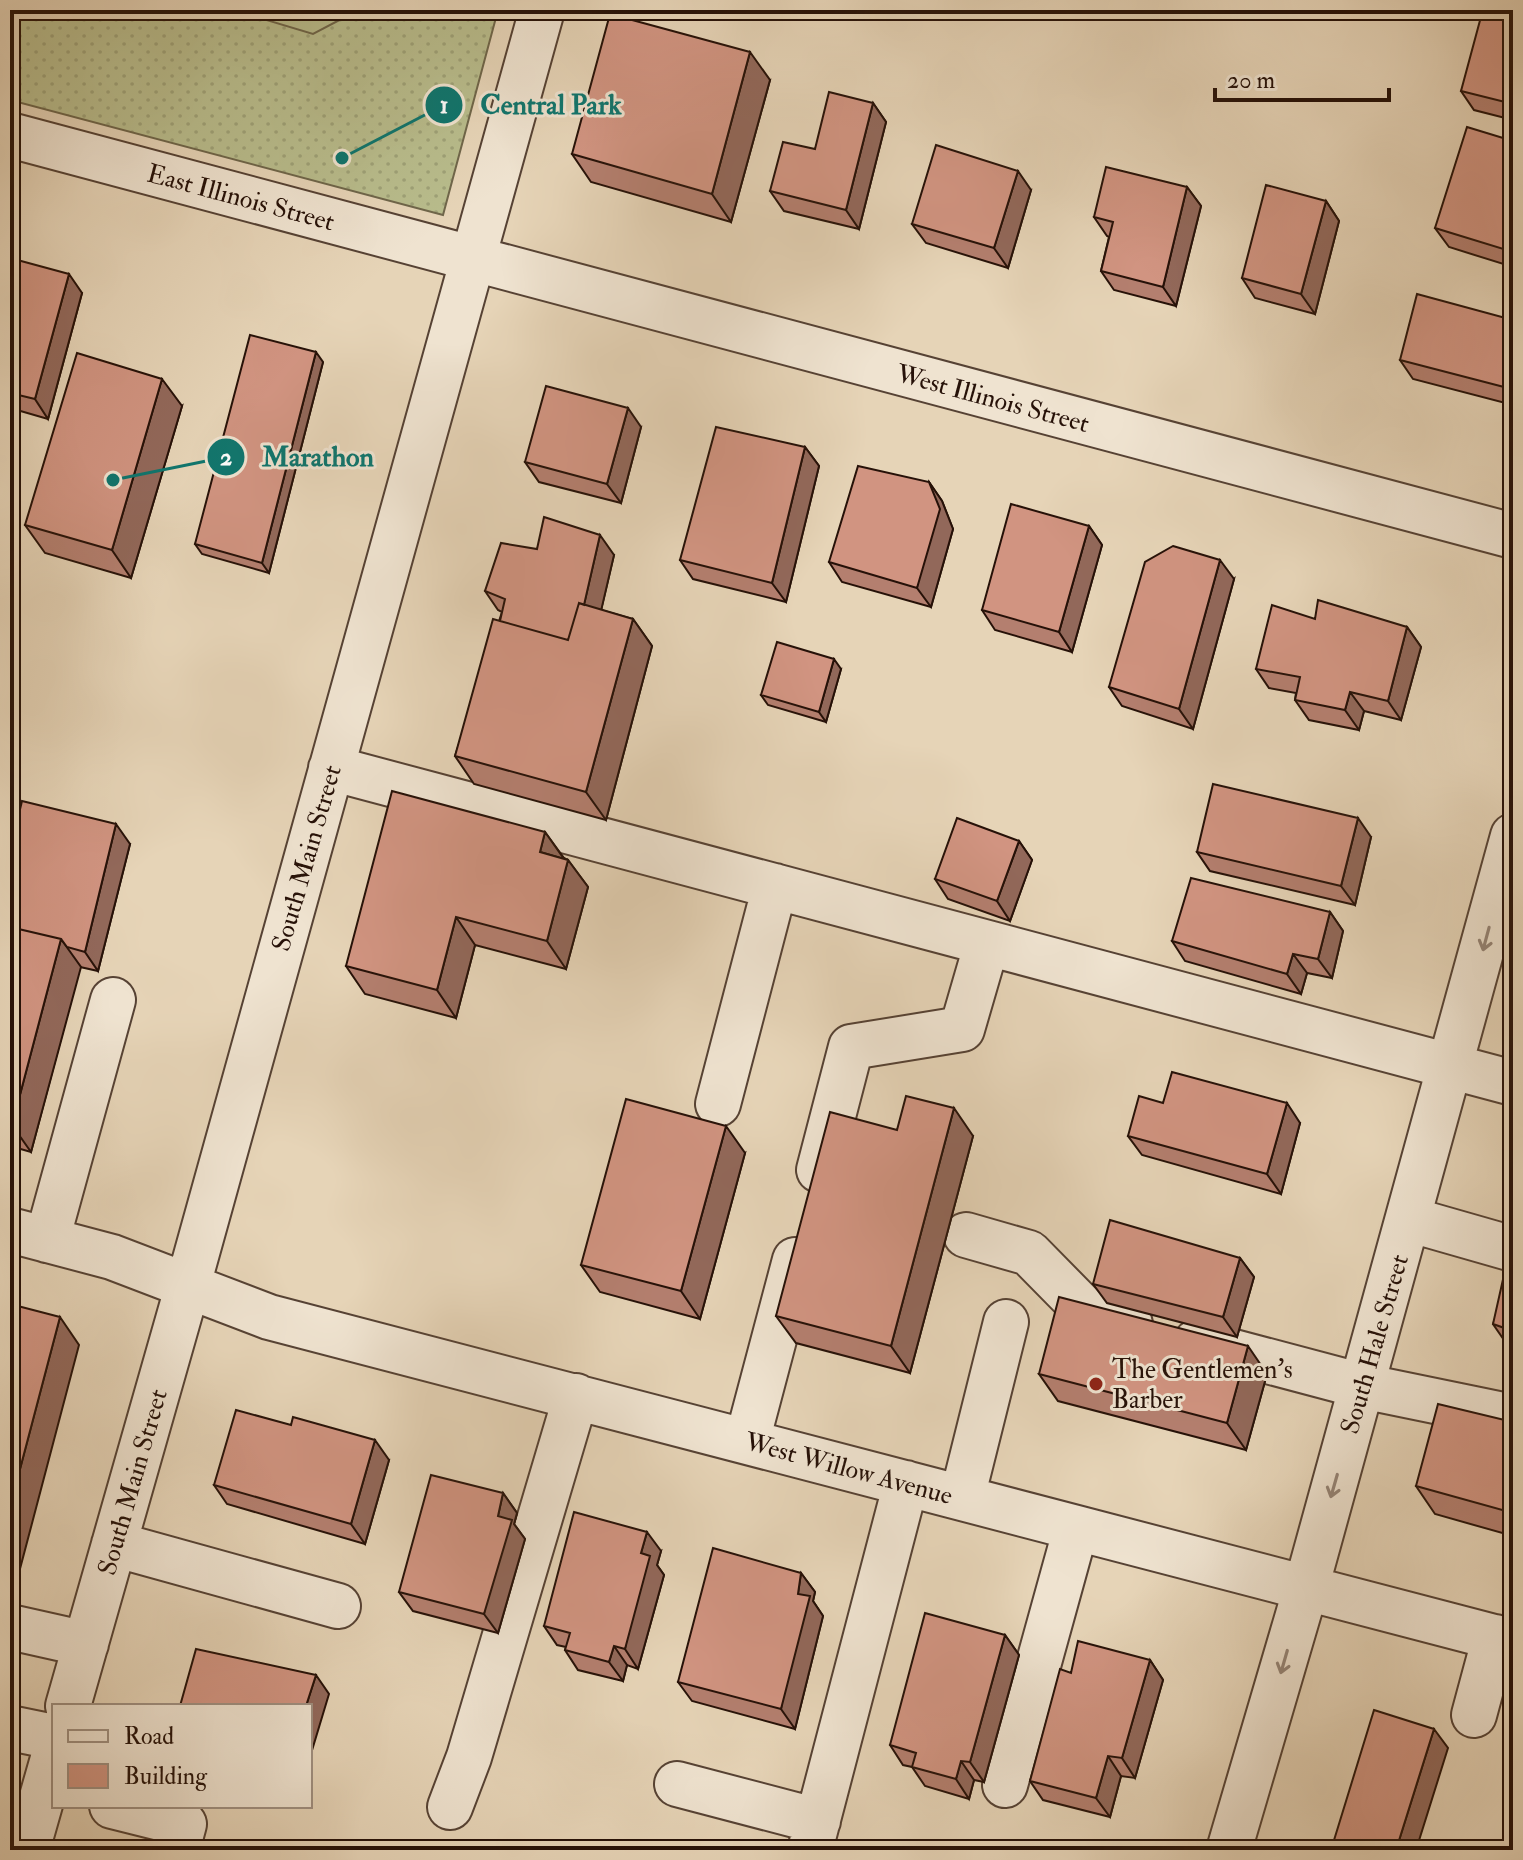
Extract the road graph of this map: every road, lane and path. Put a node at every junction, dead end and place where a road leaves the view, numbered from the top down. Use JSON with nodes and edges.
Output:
{"nodes":[{"id":1,"x":542,"y":10,"type":"edge"},
{"id":2,"x":10,"y":135,"type":"edge"},
{"id":3,"x":473,"y":260,"type":"junction"},
{"id":4,"x":1513,"y":536,"type":"edge"},
{"id":5,"x":331,"y":768,"type":"junction"},
{"id":6,"x":1513,"y":836,"type":"edge"},
{"id":7,"x":775,"y":886,"type":"junction"},
{"id":8,"x":987,"y":943,"type":"junction"},
{"id":9,"x":113,"y":1000,"type":"dead end"},
{"id":10,"x":1451,"y":1066,"type":"junction"},
{"id":11,"x":1513,"y":1083,"type":"edge"},
{"id":12,"x":718,"y":1104,"type":"dead end"},
{"id":13,"x":1408,"y":1219,"type":"junction"},
{"id":14,"x":28,"y":1235,"type":"edge"},
{"id":15,"x":966,"y":1235,"type":"dead end"},
{"id":16,"x":1513,"y":1249,"type":"edge"},
{"id":17,"x":188,"y":1285,"type":"junction"},
{"id":18,"x":1006,"y":1322,"type":"dead end"},
{"id":19,"x":1362,"y":1386,"type":"junction"},
{"id":20,"x":576,"y":1396,"type":"junction"},
{"id":21,"x":1513,"y":1417,"type":"edge"},
{"id":22,"x":747,"y":1441,"type":"junction"},
{"id":23,"x":906,"y":1483,"type":"junction"},
{"id":24,"x":962,"y":1498,"type":"junction"},
{"id":25,"x":1076,"y":1528,"type":"junction"},
{"id":26,"x":114,"y":1544,"type":"junction"},
{"id":27,"x":1306,"y":1588,"type":"junction"},
{"id":28,"x":338,"y":1606,"type":"dead end"},
{"id":29,"x":10,"y":1627,"type":"edge"},
{"id":30,"x":1504,"y":1639,"type":"edge"},
{"id":31,"x":86,"y":1644,"type":"junction"},
{"id":32,"x":69,"y":1704,"type":"edge"},
{"id":33,"x":1474,"y":1715,"type":"dead end"},
{"id":34,"x":10,"y":1728,"type":"edge"},
{"id":35,"x":52,"y":1737,"type":"edge"},
{"id":36,"x":51,"y":1779,"type":"edge"},
{"id":37,"x":677,"y":1784,"type":"dead end"},
{"id":38,"x":1005,"y":1785,"type":"dead end"},
{"id":39,"x":450,"y":1807,"type":"dead end"},
{"id":40,"x":120,"y":1808,"type":"edge"},
{"id":41,"x":814,"y":1836,"type":"edge"},
{"id":42,"x":27,"y":1850,"type":"edge"},
{"id":43,"x":177,"y":1850,"type":"edge"},
{"id":44,"x":1229,"y":1850,"type":"edge"}],
"edges":[{"from":1,"to":3,"type":"street","name":"South Main Street"},
{"from":2,"to":3,"type":"street","name":"East Illinois Street"},
{"from":3,"to":4,"type":"street","name":"West Illinois Street"},
{"from":3,"to":5,"type":"street","name":"South Main Street"},
{"from":5,"to":7,"type":"street"},
{"from":5,"to":17,"type":"street","name":"South Main Street"},
{"from":6,"to":10,"type":"street","name":"South Hale Street","one_way":true},
{"from":7,"to":8,"type":"street"},
{"from":7,"to":12,"type":"street"},
{"from":8,"to":10,"type":"street"},
{"from":8,"to":22,"type":"street"},
{"from":9,"to":14,"type":"street"},
{"from":10,"to":11,"type":"street"},
{"from":10,"to":13,"type":"street","name":"South Hale Street"},
{"from":13,"to":16,"type":"street"},
{"from":13,"to":19,"type":"street","name":"South Hale Street"},
{"from":14,"to":17,"type":"street","name":"West Willow Avenue"},
{"from":15,"to":19,"type":"street"},
{"from":17,"to":20,"type":"street","name":"West Willow Avenue"},
{"from":17,"to":26,"type":"street","name":"South Main Street"},
{"from":18,"to":24,"type":"street"},
{"from":19,"to":21,"type":"street"},
{"from":19,"to":27,"type":"street","name":"South Hale Street","one_way":true},
{"from":20,"to":22,"type":"street","name":"West Willow Avenue"},
{"from":20,"to":39,"type":"street"},
{"from":22,"to":23,"type":"street","name":"West Willow Avenue"},
{"from":23,"to":24,"type":"street","name":"West Willow Avenue"},
{"from":23,"to":41,"type":"street"},
{"from":24,"to":25,"type":"street","name":"West Willow Avenue"},
{"from":25,"to":27,"type":"street","name":"West Willow Avenue"},
{"from":25,"to":38,"type":"street"},
{"from":26,"to":28,"type":"street"},
{"from":26,"to":31,"type":"street","name":"South Main Street"},
{"from":27,"to":30,"type":"street","name":"West Willow Avenue"},
{"from":27,"to":44,"type":"street","name":"South Hale Street","one_way":true},
{"from":29,"to":31,"type":"street"},
{"from":30,"to":33,"type":"street"},
{"from":31,"to":32,"type":"street","name":"South Main Street"},
{"from":34,"to":35,"type":"street"},
{"from":36,"to":42,"type":"street"},
{"from":37,"to":41,"type":"street"},
{"from":40,"to":43,"type":"street"}]}
